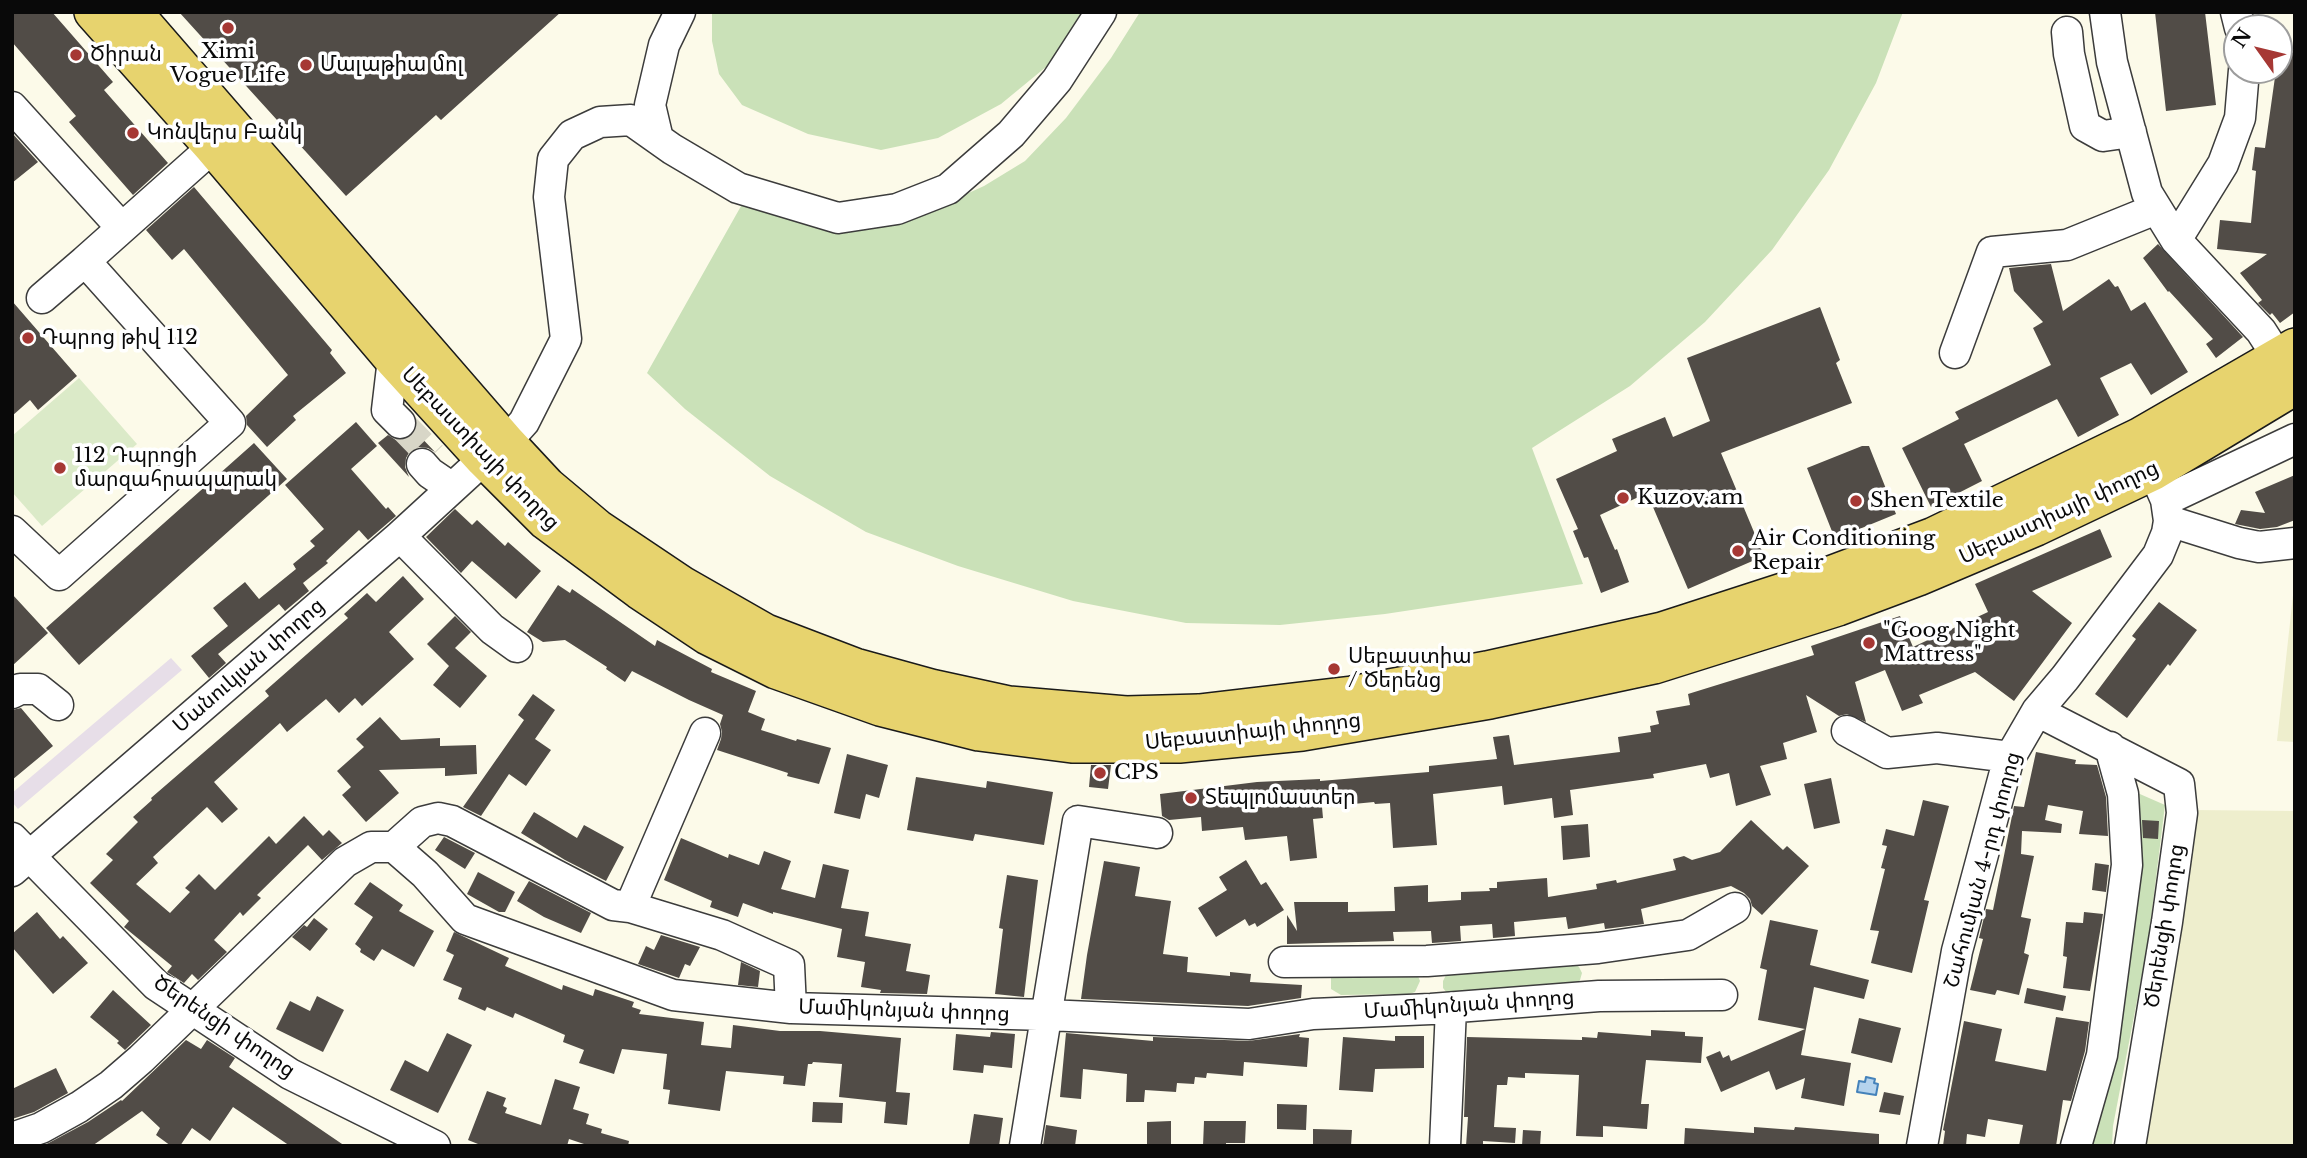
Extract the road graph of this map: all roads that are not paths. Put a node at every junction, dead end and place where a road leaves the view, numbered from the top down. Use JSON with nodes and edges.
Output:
{"nodes":[{"id":1,"x":93,"y":12,"type":"edge"},
{"id":2,"x":133,"y":12,"type":"edge"},
{"id":3,"x":680,"y":12,"type":"edge"},
{"id":4,"x":1101,"y":12,"type":"edge"},
{"id":5,"x":2105,"y":12,"type":"edge"},
{"id":6,"x":2067,"y":32,"type":"dead end"},
{"id":7,"x":2243,"y":84,"type":"edge"},
{"id":8,"x":12,"y":107,"type":"edge"},
{"id":9,"x":2131,"y":132,"type":"junction"},
{"id":10,"x":658,"y":139,"type":"junction"},
{"id":11,"x":213,"y":147,"type":"junction"},
{"id":12,"x":2157,"y":209,"type":"junction"},
{"id":13,"x":121,"y":227,"type":"junction"},
{"id":14,"x":2175,"y":240,"type":"junction"},
{"id":15,"x":85,"y":261,"type":"junction"},
{"id":16,"x":42,"y":298,"type":"dead end"},
{"id":17,"x":1955,"y":353,"type":"dead end"},
{"id":18,"x":393,"y":359,"type":"junction"},
{"id":19,"x":2291,"y":368,"type":"edge"},
{"id":20,"x":393,"y":422,"type":"tunnel mouth"},
{"id":21,"x":2138,"y":437,"type":"junction"},
{"id":22,"x":2295,"y":439,"type":"edge"},
{"id":23,"x":427,"y":460,"type":"tunnel mouth"},
{"id":24,"x":476,"y":468,"type":"junction"},
{"id":25,"x":2163,"y":497,"type":"junction"},
{"id":26,"x":12,"y":531,"type":"edge"},
{"id":27,"x":400,"y":536,"type":"junction"},
{"id":28,"x":2295,"y":543,"type":"edge"},
{"id":29,"x":517,"y":647,"type":"dead end"},
{"id":30,"x":12,"y":693,"type":"edge"},
{"id":31,"x":58,"y":705,"type":"dead end"},
{"id":32,"x":2038,"y":711,"type":"junction"},
{"id":33,"x":1847,"y":731,"type":"dead end"},
{"id":34,"x":705,"y":733,"type":"dead end"},
{"id":35,"x":2110,"y":747,"type":"junction"},
{"id":36,"x":2010,"y":757,"type":"junction"},
{"id":37,"x":1157,"y":833,"type":"dead end"},
{"id":38,"x":394,"y":847,"type":"junction"},
{"id":39,"x":18,"y":855,"type":"edge"},
{"id":40,"x":630,"y":907,"type":"junction"},
{"id":41,"x":1735,"y":908,"type":"dead end"},
{"id":42,"x":1598,"y":948,"type":"junction"},
{"id":43,"x":1427,"y":961,"type":"junction"},
{"id":44,"x":1284,"y":962,"type":"dead end"},
{"id":45,"x":1722,"y":995,"type":"dead end"},
{"id":46,"x":1599,"y":996,"type":"junction"},
{"id":47,"x":791,"y":1008,"type":"junction"},
{"id":48,"x":1441,"y":1009,"type":"junction"},
{"id":49,"x":191,"y":1010,"type":"junction"},
{"id":50,"x":1047,"y":1015,"type":"junction"},
{"id":51,"x":12,"y":1138,"type":"edge"},
{"id":52,"x":435,"y":1146,"type":"edge"},
{"id":53,"x":1025,"y":1146,"type":"edge"},
{"id":54,"x":1445,"y":1146,"type":"edge"},
{"id":55,"x":1922,"y":1146,"type":"edge"},
{"id":56,"x":2076,"y":1146,"type":"edge"},
{"id":57,"x":2130,"y":1146,"type":"edge"}],
"edges":[{"from":1,"to":11,"type":"main road","name":"Սեբաստիայի փողոց"},
{"from":2,"to":24,"type":"main road","name":"Սեբաստիայի փողոց"},
{"from":3,"to":10,"type":"street"},
{"from":4,"to":10,"type":"street","name":"Մանուկյան փողոց"},
{"from":5,"to":9,"type":"street"},
{"from":6,"to":9,"type":"street"},
{"from":7,"to":14,"type":"street"},
{"from":8,"to":13,"type":"street"},
{"from":9,"to":12,"type":"street"},
{"from":10,"to":24,"type":"street","name":"Մանուկյան փողոց"},
{"from":11,"to":13,"type":"street"},
{"from":11,"to":18,"type":"main road","name":"Սեբաստիայի փողոց"},
{"from":12,"to":14,"type":"street"},
{"from":12,"to":17,"type":"street"},
{"from":13,"to":15,"type":"street"},
{"from":14,"to":19,"type":"street"},
{"from":15,"to":16,"type":"street"},
{"from":15,"to":26,"type":"street"},
{"from":18,"to":20,"type":"street"},
{"from":18,"to":24,"type":"main road","name":"Սեբաստիայի փողոց"},
{"from":19,"to":21,"type":"main road","name":"Սեբաստիայի փողոց"},
{"from":19,"to":25,"type":"main road","name":"Սեբաստիայի փողոց"},
{"from":21,"to":24,"type":"main road","name":"Սեբաստիայի փողոց"},
{"from":21,"to":25,"type":"street"},
{"from":22,"to":25,"type":"street"},
{"from":23,"to":24,"type":"street"},
{"from":24,"to":25,"type":"main road","name":"Սեբաստիայի փողոց"},
{"from":24,"to":27,"type":"street","name":"Մանուկյան փողոց"},
{"from":25,"to":28,"type":"street"},
{"from":25,"to":32,"type":"street","name":"Շահումյան 4-րդ փողոց"},
{"from":27,"to":29,"type":"street"},
{"from":27,"to":39,"type":"street","name":"Մանուկյան փողոց"},
{"from":30,"to":31,"type":"street"},
{"from":32,"to":35,"type":"street","name":"Ծերենցի փողոց"},
{"from":32,"to":36,"type":"street","name":"Շահումյան 4-րդ փողոց"},
{"from":33,"to":36,"type":"street"},
{"from":34,"to":40,"type":"street"},
{"from":35,"to":56,"type":"street","name":"Ծերենցի փողոց"},
{"from":35,"to":57,"type":"street","name":"Ծերենցի փողոց"},
{"from":36,"to":55,"type":"street","name":"Շահումյան 4-րդ փողոց"},
{"from":37,"to":50,"type":"street"},
{"from":38,"to":40,"type":"street"},
{"from":38,"to":47,"type":"street","name":"Մամիկոնյան փողոց"},
{"from":38,"to":49,"type":"street"},
{"from":39,"to":49,"type":"street","name":"Ծերենցի փողոց"},
{"from":40,"to":47,"type":"street"},
{"from":41,"to":42,"type":"street"},
{"from":42,"to":43,"type":"street"},
{"from":42,"to":46,"type":"street"},
{"from":43,"to":44,"type":"street"},
{"from":43,"to":48,"type":"street"},
{"from":45,"to":46,"type":"street","name":"Մամիկոնյան փողոց"},
{"from":46,"to":48,"type":"street","name":"Մամիկոնյան փողոց"},
{"from":47,"to":50,"type":"street","name":"Մամիկոնյան փողոց"},
{"from":48,"to":50,"type":"street","name":"Մամիկոնյան փողոց"},
{"from":48,"to":54,"type":"street"},
{"from":49,"to":51,"type":"street"},
{"from":49,"to":52,"type":"street","name":"Ծերենցի փողոց"},
{"from":50,"to":53,"type":"street"}]}
